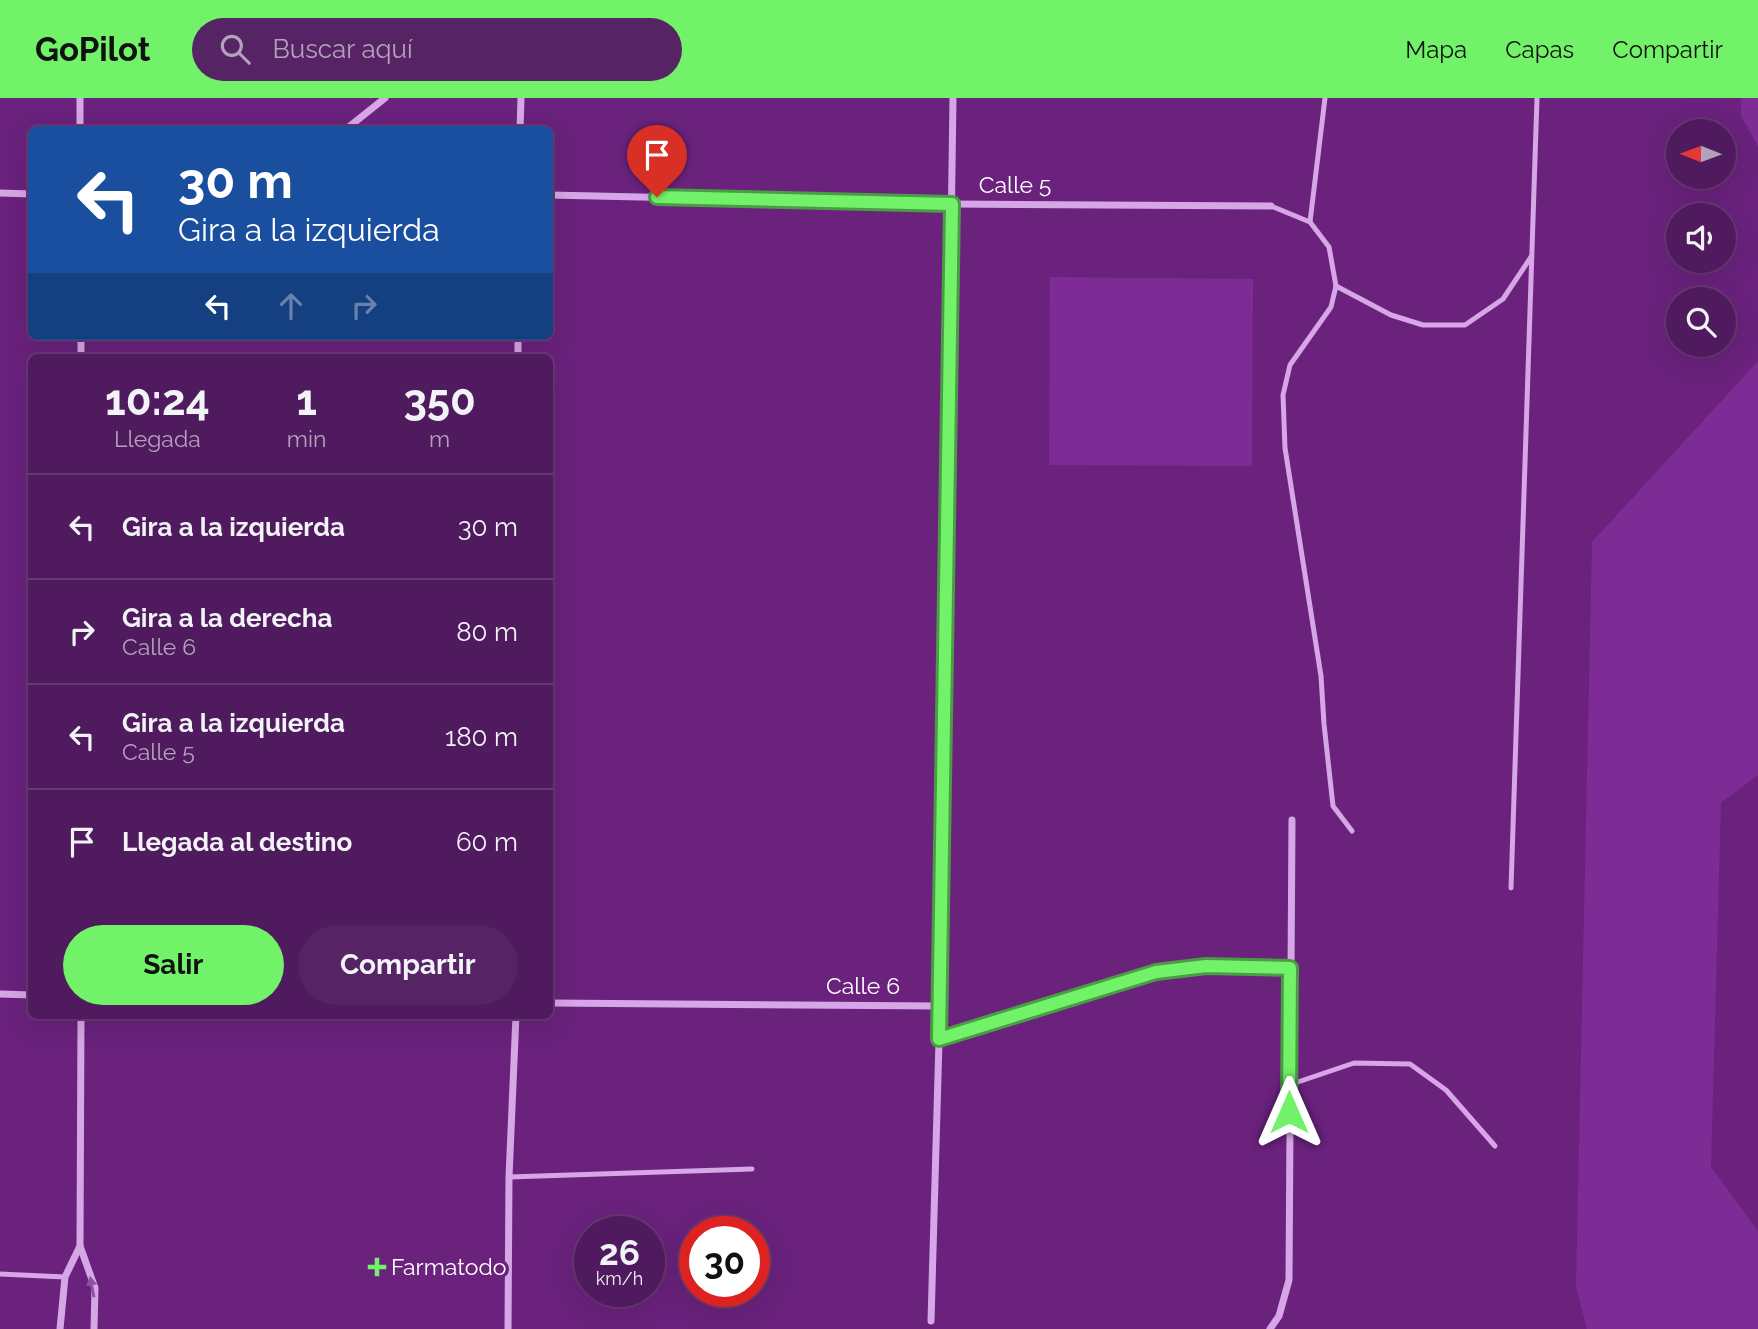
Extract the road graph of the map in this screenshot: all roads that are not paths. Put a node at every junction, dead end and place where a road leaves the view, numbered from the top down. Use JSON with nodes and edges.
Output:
{"nodes":[{"id":1,"x":80,"y":98,"type":"edge"},
{"id":2,"x":385,"y":98,"type":"edge"},
{"id":3,"x":521,"y":98,"type":"edge"},
{"id":4,"x":953,"y":98,"type":"edge"},
{"id":5,"x":1325,"y":98,"type":"edge"},
{"id":6,"x":1537,"y":98,"type":"edge"},
{"id":7,"x":80,"y":126,"type":"edge"},
{"id":8,"x":350,"y":126,"type":"edge"},
{"id":9,"x":520,"y":126,"type":"edge"},
{"id":10,"x":0,"y":193,"type":"edge"},
{"id":11,"x":28,"y":194,"type":"edge"},
{"id":12,"x":553,"y":195,"type":"edge"},
{"id":13,"x":952,"y":204,"type":"junction"},
{"id":14,"x":1270,"y":206,"type":"joint"},
{"id":15,"x":1310,"y":222,"type":"junction"},
{"id":16,"x":1532,"y":257,"type":"junction"},
{"id":17,"x":1336,"y":286,"type":"junction"},
{"id":18,"x":1292,"y":820,"type":"dead end"},
{"id":19,"x":1352,"y":831,"type":"dead end"},
{"id":20,"x":1511,"y":888,"type":"dead end"},
{"id":21,"x":1290,"y":968,"type":"junction"},
{"id":22,"x":0,"y":994,"type":"edge"},
{"id":23,"x":28,"y":995,"type":"edge"},
{"id":24,"x":553,"y":1003,"type":"edge"},
{"id":25,"x":940,"y":1006,"type":"junction"},
{"id":26,"x":81,"y":1019,"type":"edge"},
{"id":27,"x":516,"y":1019,"type":"edge"},
{"id":28,"x":939,"y":1039,"type":"junction"},
{"id":29,"x":1289,"y":1084,"type":"junction"},
{"id":30,"x":1495,"y":1146,"type":"dead end"},
{"id":31,"x":752,"y":1169,"type":"dead end"},
{"id":32,"x":509,"y":1177,"type":"junction"},
{"id":33,"x":79,"y":1247,"type":"junction"},
{"id":34,"x":0,"y":1274,"type":"edge"},
{"id":35,"x":65,"y":1277,"type":"junction"},
{"id":36,"x":931,"y":1321,"type":"dead end"},
{"id":37,"x":61,"y":1329,"type":"edge"},
{"id":38,"x":94,"y":1329,"type":"edge"},
{"id":39,"x":508,"y":1329,"type":"edge"},
{"id":40,"x":1270,"y":1329,"type":"edge"}],
"edges":[{"from":1,"to":7,"type":"street"},
{"from":2,"to":8,"type":"street"},
{"from":3,"to":9,"type":"street"},
{"from":4,"to":13,"type":"street"},
{"from":5,"to":15,"type":"lane"},
{"from":6,"to":16,"type":"lane"},
{"from":10,"to":11,"type":"street"},
{"from":12,"to":13,"type":"street","name":"Calle 5"},
{"from":13,"to":14,"type":"street","name":"Calle 5"},
{"from":13,"to":25,"type":"street"},
{"from":14,"to":15,"type":"lane"},
{"from":15,"to":17,"type":"lane"},
{"from":16,"to":17,"type":"lane"},
{"from":16,"to":20,"type":"lane"},
{"from":17,"to":19,"type":"lane"},
{"from":18,"to":21,"type":"street"},
{"from":21,"to":28,"type":"street"},
{"from":21,"to":29,"type":"street"},
{"from":22,"to":23,"type":"street"},
{"from":24,"to":25,"type":"street","name":"Calle 6"},
{"from":25,"to":28,"type":"street"},
{"from":26,"to":33,"type":"street"},
{"from":27,"to":32,"type":"street"},
{"from":28,"to":36,"type":"street"},
{"from":29,"to":30,"type":"lane"},
{"from":29,"to":40,"type":"street"},
{"from":31,"to":32,"type":"lane"},
{"from":32,"to":39,"type":"street"},
{"from":33,"to":35,"type":"street"},
{"from":38,"to":33,"type":"street","one_way":true},
{"from":34,"to":35,"type":"lane"},
{"from":35,"to":37,"type":"street"}]}
